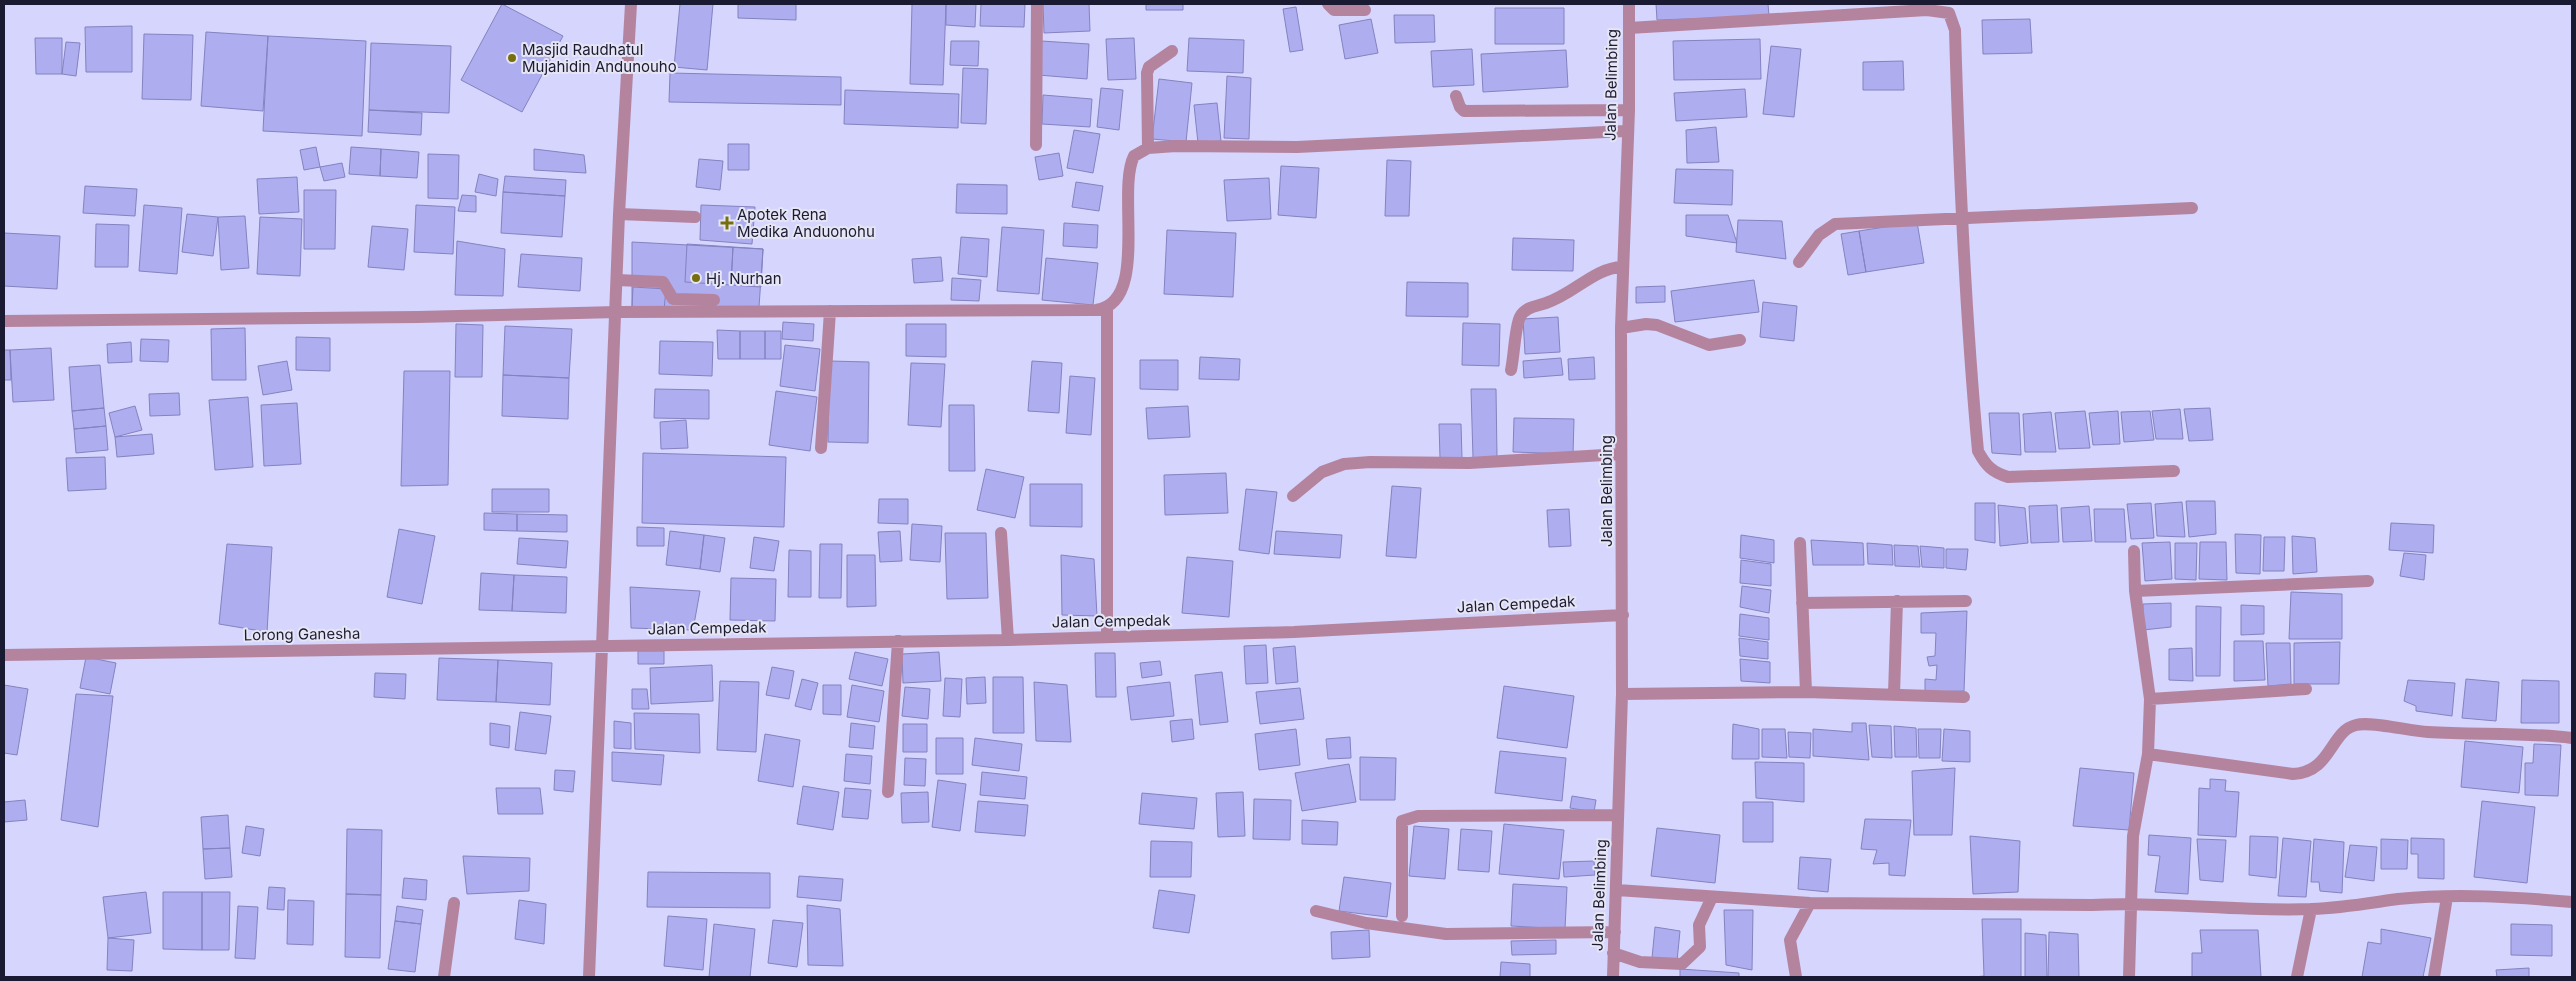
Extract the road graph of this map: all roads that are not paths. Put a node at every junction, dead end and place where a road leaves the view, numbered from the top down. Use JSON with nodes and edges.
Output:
{"nodes":[{"id":1,"x":632,"y":4,"type":"edge"},
{"id":2,"x":1037,"y":4,"type":"edge"},
{"id":3,"x":1328,"y":4,"type":"edge"},
{"id":4,"x":1629,"y":4,"type":"edge"},
{"id":5,"x":1365,"y":10,"type":"dead end"},
{"id":6,"x":1629,"y":28,"type":"junction"},
{"id":7,"x":1172,"y":51,"type":"dead end"},
{"id":8,"x":1456,"y":96,"type":"dead end"},
{"id":9,"x":1629,"y":110,"type":"junction"},
{"id":10,"x":1626,"y":131,"type":"junction"},
{"id":11,"x":1036,"y":144,"type":"dead end"},
{"id":12,"x":1148,"y":148,"type":"junction"},
{"id":13,"x":2192,"y":208,"type":"dead end"},
{"id":14,"x":619,"y":214,"type":"junction"},
{"id":15,"x":695,"y":217,"type":"dead end"},
{"id":16,"x":1961,"y":218,"type":"junction"},
{"id":17,"x":1799,"y":262,"type":"dead end"},
{"id":18,"x":1622,"y":267,"type":"junction"},
{"id":19,"x":616,"y":280,"type":"junction"},
{"id":20,"x":714,"y":300,"type":"dead end"},
{"id":21,"x":1107,"y":308,"type":"junction"},
{"id":22,"x":830,"y":310,"type":"junction"},
{"id":23,"x":616,"y":312,"type":"junction"},
{"id":24,"x":4,"y":321,"type":"edge"},
{"id":25,"x":1621,"y":328,"type":"junction"},
{"id":26,"x":1740,"y":340,"type":"dead end"},
{"id":27,"x":1511,"y":370,"type":"dead end"},
{"id":28,"x":821,"y":448,"type":"dead end"},
{"id":29,"x":1622,"y":454,"type":"junction"},
{"id":30,"x":2174,"y":471,"type":"dead end"},
{"id":31,"x":1293,"y":496,"type":"dead end"},
{"id":32,"x":1002,"y":533,"type":"dead end"},
{"id":33,"x":1800,"y":543,"type":"dead end"},
{"id":34,"x":2134,"y":551,"type":"dead end"},
{"id":35,"x":2368,"y":581,"type":"dead end"},
{"id":36,"x":2135,"y":591,"type":"junction"},
{"id":37,"x":1897,"y":601,"type":"junction"},
{"id":38,"x":1966,"y":601,"type":"dead end"},
{"id":39,"x":1802,"y":603,"type":"junction"},
{"id":40,"x":1623,"y":615,"type":"junction"},
{"id":41,"x":1107,"y":637,"type":"junction"},
{"id":42,"x":1008,"y":640,"type":"junction"},
{"id":43,"x":898,"y":641,"type":"junction"},
{"id":44,"x":600,"y":646,"type":"junction"},
{"id":45,"x":4,"y":654,"type":"edge"},
{"id":46,"x":2306,"y":689,"type":"dead end"},
{"id":47,"x":1806,"y":692,"type":"junction"},
{"id":48,"x":1622,"y":694,"type":"junction"},
{"id":49,"x":1894,"y":694,"type":"junction"},
{"id":50,"x":1964,"y":697,"type":"dead end"},
{"id":51,"x":2150,"y":699,"type":"junction"},
{"id":52,"x":2572,"y":738,"type":"edge"},
{"id":53,"x":2148,"y":754,"type":"junction"},
{"id":54,"x":888,"y":792,"type":"dead end"},
{"id":55,"x":1617,"y":815,"type":"junction"},
{"id":56,"x":1617,"y":890,"type":"junction"},
{"id":57,"x":1712,"y":897,"type":"junction"},
{"id":58,"x":2447,"y":897,"type":"junction"},
{"id":59,"x":2572,"y":902,"type":"edge"},
{"id":60,"x":454,"y":903,"type":"dead end"},
{"id":61,"x":1810,"y":903,"type":"junction"},
{"id":62,"x":2130,"y":903,"type":"junction"},
{"id":63,"x":2311,"y":909,"type":"junction"},
{"id":64,"x":1316,"y":912,"type":"dead end"},
{"id":65,"x":1402,"y":916,"type":"dead end"},
{"id":66,"x":1614,"y":932,"type":"junction"},
{"id":67,"x":1613,"y":953,"type":"junction"},
{"id":68,"x":444,"y":977,"type":"edge"},
{"id":69,"x":588,"y":977,"type":"edge"},
{"id":70,"x":1613,"y":977,"type":"edge"},
{"id":71,"x":1796,"y":977,"type":"edge"},
{"id":72,"x":2129,"y":977,"type":"edge"},
{"id":73,"x":2296,"y":977,"type":"edge"},
{"id":74,"x":2434,"y":977,"type":"edge"}],
"edges":[{"from":1,"to":14,"type":"street"},
{"from":2,"to":11,"type":"street"},
{"from":3,"to":5,"type":"street"},
{"from":4,"to":6,"type":"street","name":"Jalan Belimbing"},
{"from":6,"to":9,"type":"street","name":"Jalan Belimbing"},
{"from":6,"to":16,"type":"street"},
{"from":7,"to":12,"type":"street"},
{"from":8,"to":9,"type":"street"},
{"from":9,"to":10,"type":"street","name":"Jalan Belimbing"},
{"from":10,"to":12,"type":"street"},
{"from":10,"to":18,"type":"street","name":"Jalan Belimbing"},
{"from":12,"to":21,"type":"street"},
{"from":13,"to":16,"type":"street"},
{"from":14,"to":15,"type":"street"},
{"from":14,"to":19,"type":"street"},
{"from":16,"to":17,"type":"street"},
{"from":16,"to":30,"type":"street"},
{"from":18,"to":25,"type":"street","name":"Jalan Belimbing"},
{"from":18,"to":27,"type":"street"},
{"from":19,"to":20,"type":"street"},
{"from":19,"to":23,"type":"street"},
{"from":21,"to":22,"type":"street"},
{"from":21,"to":41,"type":"street"},
{"from":22,"to":23,"type":"street"},
{"from":22,"to":28,"type":"street"},
{"from":23,"to":24,"type":"street"},
{"from":23,"to":44,"type":"street"},
{"from":25,"to":26,"type":"street"},
{"from":25,"to":29,"type":"street","name":"Jalan Belimbing"},
{"from":29,"to":31,"type":"street"},
{"from":29,"to":40,"type":"street","name":"Jalan Belimbing"},
{"from":32,"to":42,"type":"street"},
{"from":33,"to":39,"type":"street"},
{"from":34,"to":36,"type":"street"},
{"from":35,"to":36,"type":"street"},
{"from":36,"to":51,"type":"street"},
{"from":37,"to":38,"type":"street"},
{"from":37,"to":39,"type":"street"},
{"from":37,"to":49,"type":"street"},
{"from":39,"to":47,"type":"street"},
{"from":40,"to":41,"type":"street","name":"Jalan Cempedak"},
{"from":40,"to":48,"type":"street","name":"Jalan Belimbing"},
{"from":41,"to":42,"type":"street","name":"Jalan Cempedak"},
{"from":42,"to":43,"type":"street","name":"Jalan Cempedak"},
{"from":43,"to":44,"type":"street","name":"Jalan Cempedak"},
{"from":43,"to":54,"type":"street"},
{"from":44,"to":45,"type":"street","name":"Lorong Ganesha"},
{"from":44,"to":69,"type":"street"},
{"from":46,"to":51,"type":"street"},
{"from":47,"to":48,"type":"street"},
{"from":47,"to":49,"type":"street"},
{"from":48,"to":55,"type":"street","name":"Jalan Belimbing"},
{"from":49,"to":50,"type":"street"},
{"from":51,"to":53,"type":"street"},
{"from":52,"to":53,"type":"street"},
{"from":53,"to":62,"type":"street"},
{"from":55,"to":56,"type":"street","name":"Jalan Belimbing"},
{"from":55,"to":65,"type":"street"},
{"from":56,"to":57,"type":"street"},
{"from":56,"to":66,"type":"street","name":"Jalan Belimbing"},
{"from":57,"to":61,"type":"street"},
{"from":57,"to":67,"type":"street"},
{"from":58,"to":59,"type":"street"},
{"from":58,"to":63,"type":"street"},
{"from":58,"to":74,"type":"street"},
{"from":60,"to":68,"type":"street"},
{"from":61,"to":62,"type":"street"},
{"from":61,"to":71,"type":"street"},
{"from":62,"to":63,"type":"street"},
{"from":62,"to":72,"type":"street"},
{"from":63,"to":73,"type":"street"},
{"from":64,"to":66,"type":"street"},
{"from":66,"to":67,"type":"street","name":"Jalan Belimbing"},
{"from":67,"to":70,"type":"street","name":"Jalan Belimbing"}]}
